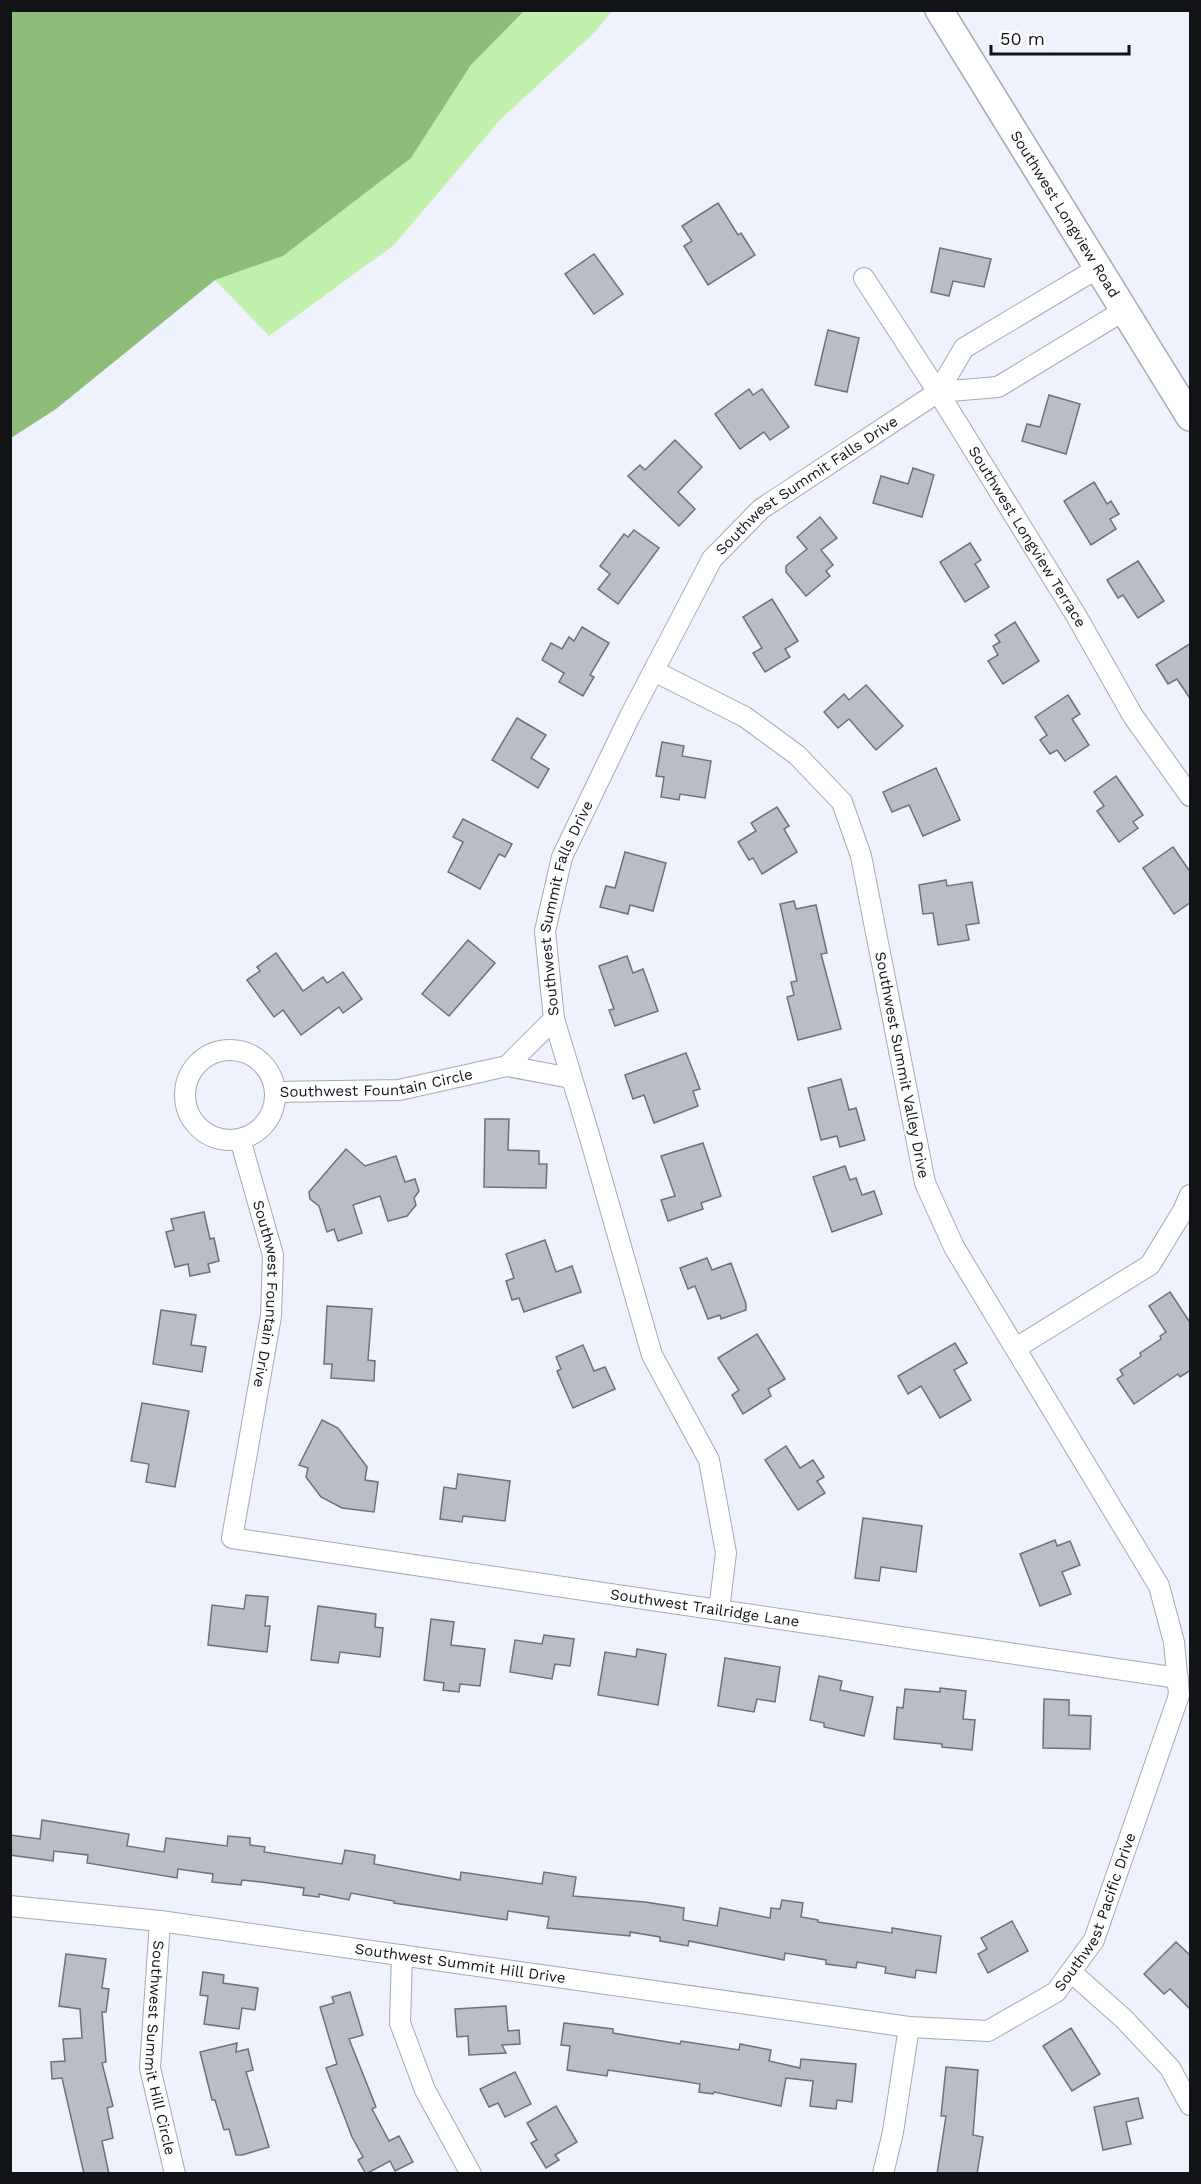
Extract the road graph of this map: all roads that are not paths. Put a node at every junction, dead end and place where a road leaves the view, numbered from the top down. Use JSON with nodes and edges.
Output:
{"nodes":[{"id":1,"x":939,"y":10,"type":"edge"},
{"id":2,"x":1098,"y":268,"type":"junction"},
{"id":3,"x":864,"y":278,"type":"dead end"},
{"id":4,"x":1123,"y":311,"type":"junction"},
{"id":5,"x":938,"y":392,"type":"junction"},
{"id":6,"x":1191,"y":417,"type":"edge"},
{"id":7,"x":654,"y":671,"type":"junction"},
{"id":8,"x":1191,"y":796,"type":"edge"},
{"id":9,"x":554,"y":1019,"type":"junction"},
{"id":10,"x":507,"y":1066,"type":"junction"},
{"id":11,"x":571,"y":1078,"type":"junction"},
{"id":12,"x":275,"y":1092,"type":"junction"},
{"id":13,"x":240,"y":1139,"type":"junction"},
{"id":14,"x":1191,"y":1195,"type":"edge"},
{"id":15,"x":1016,"y":1348,"type":"junction"},
{"id":16,"x":232,"y":1538,"type":"joint"},
{"id":17,"x":719,"y":1610,"type":"junction"},
{"id":18,"x":1178,"y":1678,"type":"junction"},
{"id":19,"x":10,"y":1905,"type":"edge"},
{"id":20,"x":160,"y":1921,"type":"junction"},
{"id":21,"x":402,"y":1955,"type":"junction"},
{"id":22,"x":1071,"y":1972,"type":"junction"},
{"id":23,"x":909,"y":2027,"type":"junction"},
{"id":24,"x":1191,"y":2105,"type":"edge"},
{"id":25,"x":175,"y":2174,"type":"edge"},
{"id":26,"x":471,"y":2174,"type":"edge"},
{"id":27,"x":883,"y":2174,"type":"edge"}],
"edges":[{"from":1,"to":2,"type":"street","name":"Southwest Longview Road"},
{"from":2,"to":4,"type":"street","name":"Southwest Longview Road"},
{"from":2,"to":5,"type":"street","name":"Southwest Summit Falls Drive"},
{"from":3,"to":5,"type":"street","name":"Southwest Longview Terrace"},
{"from":4,"to":5,"type":"street","name":"Southwest Summit Falls Drive"},
{"from":4,"to":6,"type":"street","name":"Southwest Longview Road"},
{"from":5,"to":7,"type":"street","name":"Southwest Summit Falls Drive"},
{"from":5,"to":8,"type":"street","name":"Southwest Longview Terrace"},
{"from":7,"to":9,"type":"street","name":"Southwest Summit Falls Drive"},
{"from":7,"to":15,"type":"street","name":"Southwest Summit Valley Drive"},
{"from":9,"to":10,"type":"street"},
{"from":9,"to":11,"type":"street","name":"Southwest Summit Falls Drive"},
{"from":10,"to":11,"type":"street","name":"Southwest Fountain Circle"},
{"from":10,"to":12,"type":"street","name":"Southwest Fountain Circle"},
{"from":11,"to":17,"type":"street","name":"Southwest Summit Falls Drive"},
{"from":12,"to":13,"type":"street"},
{"from":12,"to":13,"type":"street","name":"Southwest Fountain Circle"},
{"from":13,"to":16,"type":"street","name":"Southwest Fountain Drive"},
{"from":14,"to":15,"type":"street"},
{"from":15,"to":18,"type":"street","name":"Southwest Summit Valley Drive"},
{"from":16,"to":17,"type":"street","name":"Southwest Trailridge Lane"},
{"from":17,"to":18,"type":"street","name":"Southwest Trailridge Lane"},
{"from":18,"to":22,"type":"street","name":"Southwest Pacific Drive"},
{"from":19,"to":20,"type":"street","name":"Southwest Summit Hill Drive"},
{"from":20,"to":21,"type":"street","name":"Southwest Summit Hill Drive"},
{"from":20,"to":25,"type":"street","name":"Southwest Summit Hill Circle"},
{"from":21,"to":23,"type":"street","name":"Southwest Summit Hill Drive"},
{"from":21,"to":26,"type":"street"},
{"from":22,"to":23,"type":"street","name":"Southwest Pacific Drive"},
{"from":22,"to":24,"type":"street"},
{"from":23,"to":27,"type":"street"}]}
